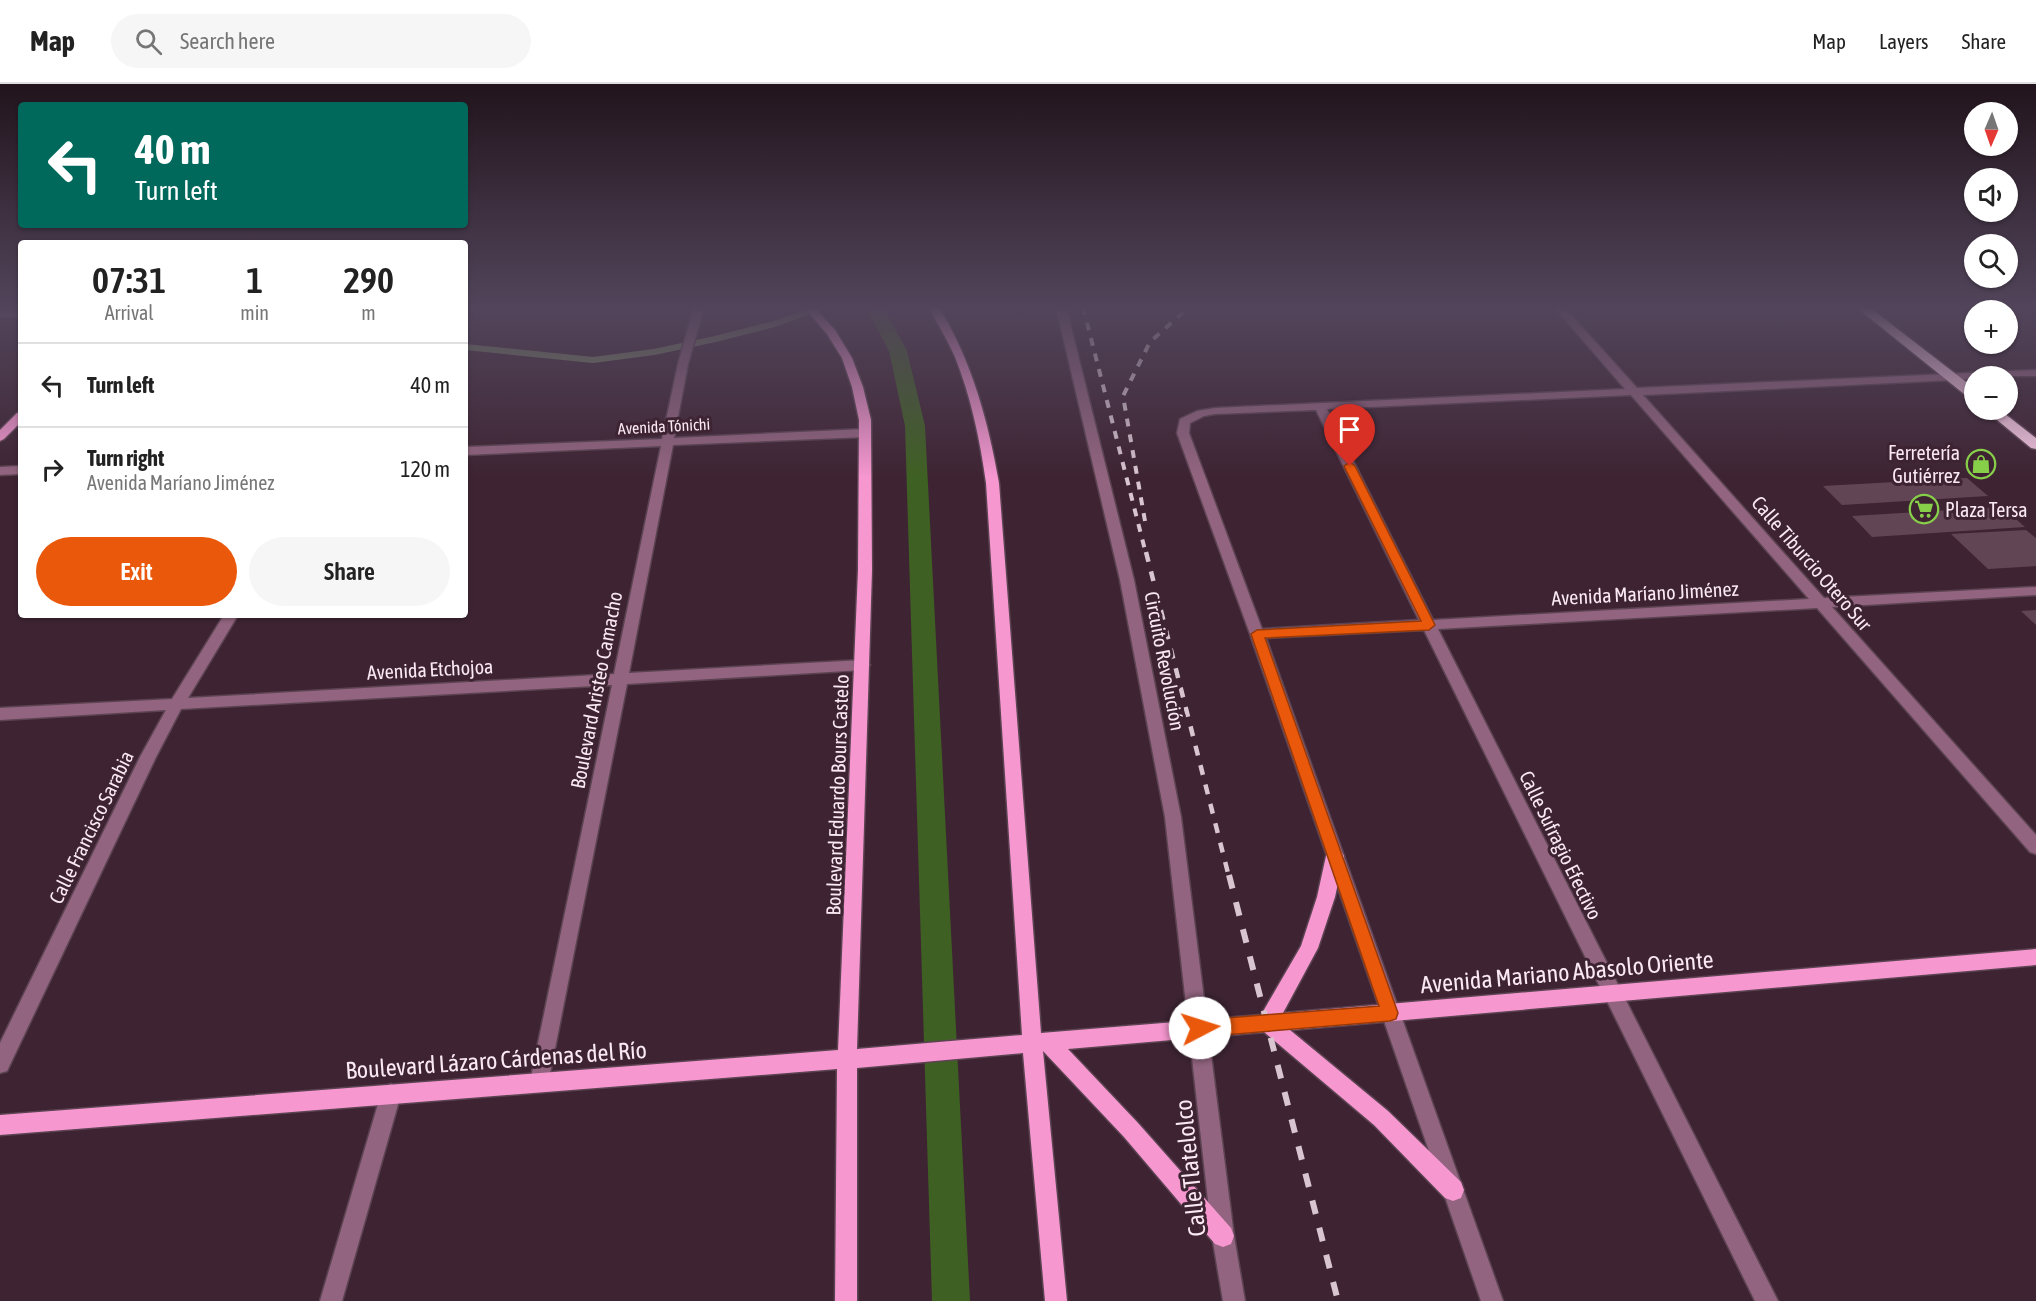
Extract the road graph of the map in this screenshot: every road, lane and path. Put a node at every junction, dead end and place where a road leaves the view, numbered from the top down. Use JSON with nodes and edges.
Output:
{"nodes":[{"id":1,"x":683,"y":364,"type":"edge"},
{"id":2,"x":851,"y":364,"type":"edge"},
{"id":3,"x":963,"y":364,"type":"edge"},
{"id":4,"x":1075,"y":364,"type":"edge"},
{"id":5,"x":1610,"y":364,"type":"edge"},
{"id":6,"x":1934,"y":364,"type":"edge"},
{"id":7,"x":2036,"y":372,"type":"edge"},
{"id":8,"x":1950,"y":376,"type":"junction"},
{"id":9,"x":1964,"y":387,"type":"edge"},
{"id":10,"x":1634,"y":391,"type":"junction"},
{"id":11,"x":1320,"y":406,"type":"junction"},
{"id":12,"x":18,"y":418,"type":"edge"},
{"id":13,"x":2005,"y":420,"type":"edge"},
{"id":14,"x":865,"y":433,"type":"junction"},
{"id":15,"x":0,"y":436,"type":"edge"},
{"id":16,"x":667,"y":442,"type":"junction"},
{"id":17,"x":2036,"y":445,"type":"edge"},
{"id":18,"x":468,"y":451,"type":"edge"},
{"id":19,"x":18,"y":470,"type":"edge"},
{"id":20,"x":0,"y":471,"type":"edge"},
{"id":21,"x":2036,"y":591,"type":"edge"},
{"id":22,"x":1821,"y":603,"type":"junction"},
{"id":23,"x":229,"y":618,"type":"edge"},
{"id":24,"x":1429,"y":625,"type":"junction"},
{"id":25,"x":1257,"y":634,"type":"junction"},
{"id":26,"x":863,"y":665,"type":"junction"},
{"id":27,"x":619,"y":679,"type":"junction"},
{"id":28,"x":176,"y":705,"type":"junction"},
{"id":29,"x":0,"y":714,"type":"edge"},
{"id":30,"x":2036,"y":847,"type":"edge"},
{"id":31,"x":1335,"y":856,"type":"junction"},
{"id":32,"x":2036,"y":957,"type":"edge"},
{"id":33,"x":1611,"y":993,"type":"junction"},
{"id":34,"x":1390,"y":1013,"type":"junction"},
{"id":35,"x":1267,"y":1023,"type":"junction"},
{"id":36,"x":1200,"y":1028,"type":"junction"},
{"id":37,"x":1040,"y":1042,"type":"junction"},
{"id":38,"x":996,"y":1045,"type":"joint"},
{"id":39,"x":848,"y":1059,"type":"junction"},
{"id":40,"x":0,"y":1064,"type":"edge"},
{"id":41,"x":540,"y":1082,"type":"junction"},
{"id":42,"x":391,"y":1094,"type":"junction"},
{"id":43,"x":0,"y":1125,"type":"edge"},
{"id":44,"x":1453,"y":1190,"type":"junction"},
{"id":45,"x":1223,"y":1236,"type":"junction"},
{"id":46,"x":331,"y":1301,"type":"edge"},
{"id":47,"x":846,"y":1301,"type":"edge"},
{"id":48,"x":1056,"y":1301,"type":"edge"},
{"id":49,"x":1234,"y":1301,"type":"edge"},
{"id":50,"x":1492,"y":1301,"type":"edge"},
{"id":51,"x":1767,"y":1301,"type":"edge"}],
"edges":[{"from":1,"to":16,"type":"street","name":"Boulevard Aristeo Camacho"},
{"from":2,"to":14,"type":"main road","name":"Boulevard Eduardo Bours Castelo"},
{"from":3,"to":37,"type":"main road"},
{"from":4,"to":36,"type":"street","name":"Circuito Revolución"},
{"from":5,"to":10,"type":"street","name":"Calle Tiburcio Otero Sur"},
{"from":6,"to":8,"type":"highway"},
{"from":7,"to":8,"type":"street"},
{"from":8,"to":9,"type":"highway"},
{"from":8,"to":10,"type":"street"},
{"from":10,"to":11,"type":"street"},
{"from":10,"to":22,"type":"street","name":"Calle Tiburcio Otero Sur"},
{"from":11,"to":24,"type":"street","name":"Calle Sufragio Efectivo"},
{"from":11,"to":25,"type":"street"},
{"from":12,"to":15,"type":"main road"},
{"from":13,"to":17,"type":"highway"},
{"from":14,"to":16,"type":"street","name":"Avenida Tónichi"},
{"from":14,"to":26,"type":"main road","name":"Boulevard Eduardo Bours Castelo"},
{"from":16,"to":18,"type":"street","name":"Avenida Tónichi"},
{"from":16,"to":27,"type":"street","name":"Boulevard Aristeo Camacho"},
{"from":19,"to":20,"type":"street"},
{"from":21,"to":22,"type":"street","name":"Avenida Maríano Jiménez"},
{"from":22,"to":24,"type":"street","name":"Avenida Maríano Jiménez"},
{"from":22,"to":30,"type":"street","name":"Calle Tiburcio Otero Sur"},
{"from":23,"to":28,"type":"street","name":"Calle Francisco Sarabia"},
{"from":24,"to":25,"type":"street","name":"Avenida Maríano Jiménez"},
{"from":24,"to":33,"type":"street","name":"Calle Sufragio Efectivo"},
{"from":25,"to":31,"type":"street"},
{"from":26,"to":27,"type":"street","name":"Avenida Etchojoa"},
{"from":26,"to":39,"type":"main road","name":"Boulevard Eduardo Bours Castelo"},
{"from":27,"to":28,"type":"street","name":"Avenida Etchojoa"},
{"from":27,"to":41,"type":"street","name":"Boulevard Aristeo Camacho"},
{"from":28,"to":29,"type":"street","name":"Avenida Etchojoa"},
{"from":28,"to":40,"type":"street","name":"Calle Francisco Sarabia"},
{"from":31,"to":34,"type":"street"},
{"from":31,"to":35,"type":"main road"},
{"from":32,"to":33,"type":"main road","name":"Avenida Mariano Abasolo Oriente"},
{"from":33,"to":34,"type":"main road","name":"Avenida Mariano Abasolo Oriente"},
{"from":33,"to":51,"type":"street","name":"Calle Sufragio Efectivo"},
{"from":34,"to":35,"type":"main road","name":"Avenida Mariano Abasolo Oriente"},
{"from":34,"to":44,"type":"street"},
{"from":35,"to":36,"type":"main road","name":"Avenida Mariano Abasolo Oriente"},
{"from":35,"to":44,"type":"main road"},
{"from":36,"to":37,"type":"main road","name":"Avenida Mariano Abasolo Oriente"},
{"from":36,"to":45,"type":"street","name":"Calle Tlatelolco"},
{"from":37,"to":38,"type":"main road","name":"Avenida Mariano Abasolo Oriente"},
{"from":37,"to":45,"type":"main road"},
{"from":37,"to":48,"type":"main road"},
{"from":38,"to":39,"type":"main road","name":"Boulevard Lázaro Cárdenas del Río"},
{"from":39,"to":41,"type":"main road","name":"Boulevard Lázaro Cárdenas del Río"},
{"from":39,"to":47,"type":"main road","name":"Boulevard Eduardo Bours Castelo"},
{"from":41,"to":42,"type":"main road","name":"Boulevard Lázaro Cárdenas del Río"},
{"from":42,"to":43,"type":"main road","name":"Boulevard Lázaro Cárdenas del Río"},
{"from":42,"to":46,"type":"street"},
{"from":44,"to":50,"type":"street"},
{"from":45,"to":49,"type":"street","name":"Calle Tlatelolco"}]}
